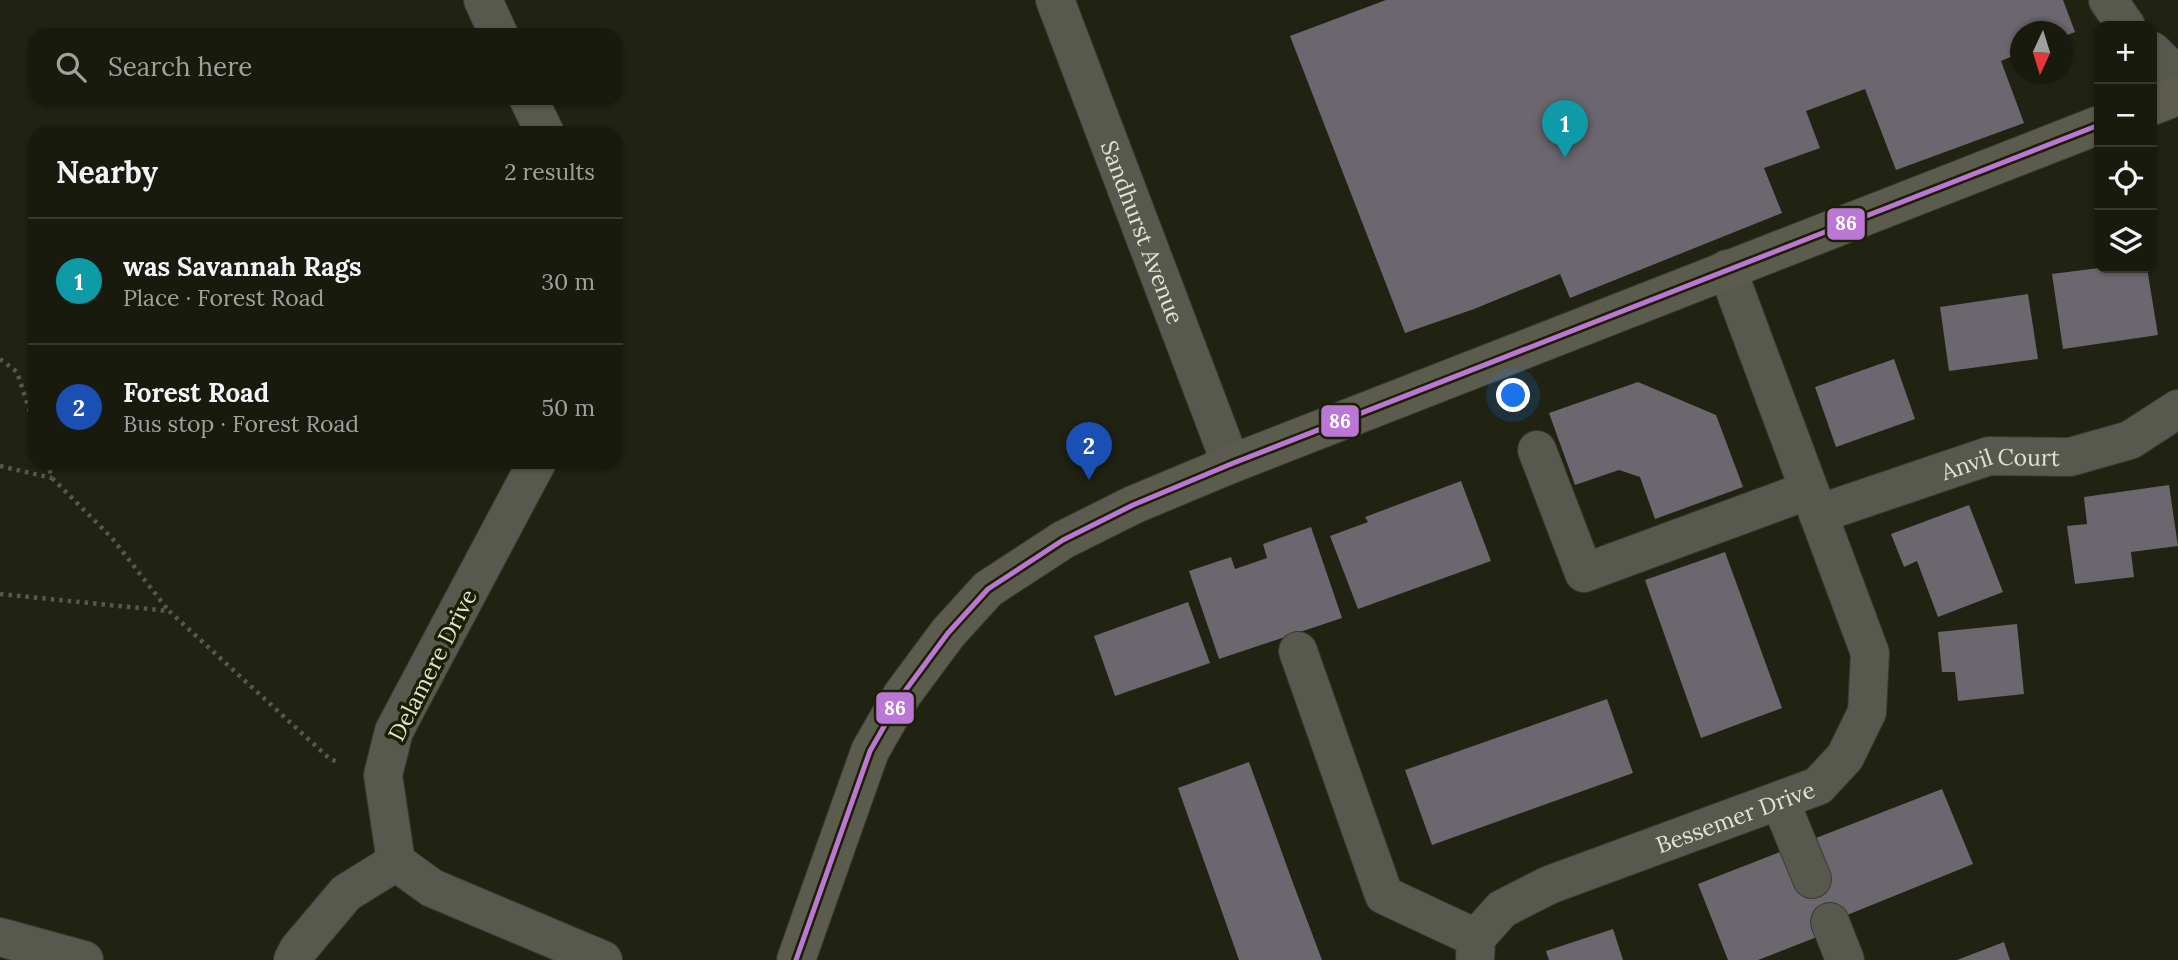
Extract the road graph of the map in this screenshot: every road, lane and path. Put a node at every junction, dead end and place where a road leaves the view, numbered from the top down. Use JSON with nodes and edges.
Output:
{"nodes":[{"id":1,"x":483,"y":0,"type":"edge"},
{"id":2,"x":1055,"y":0,"type":"edge"},
{"id":3,"x":2108,"y":0,"type":"edge"},
{"id":4,"x":2123,"y":21,"type":"edge"},
{"id":5,"x":496,"y":28,"type":"edge"},
{"id":6,"x":2157,"y":56,"type":"edge"},
{"id":7,"x":2178,"y":76,"type":"edge"},
{"id":8,"x":2178,"y":96,"type":"edge"},
{"id":9,"x":2157,"y":104,"type":"edge"},
{"id":10,"x":531,"y":105,"type":"edge"},
{"id":11,"x":542,"y":126,"type":"edge"},
{"id":12,"x":2094,"y":127,"type":"edge"},
{"id":13,"x":1727,"y":269,"type":"junction"},
{"id":14,"x":0,"y":359,"type":"edge"},
{"id":15,"x":28,"y":406,"type":"edge"},
{"id":16,"x":2178,"y":409,"type":"edge"},
{"id":17,"x":1537,"y":450,"type":"dead end"},
{"id":18,"x":1231,"y":464,"type":"junction"},
{"id":19,"x":0,"y":466,"type":"edge"},
{"id":20,"x":49,"y":469,"type":"edge"},
{"id":21,"x":533,"y":469,"type":"edge"},
{"id":22,"x":52,"y":478,"type":"junction"},
{"id":23,"x":1814,"y":502,"type":"junction"},
{"id":24,"x":0,"y":593,"type":"edge"},
{"id":25,"x":169,"y":611,"type":"junction"},
{"id":26,"x":1298,"y":651,"type":"dead end"},
{"id":27,"x":383,"y":775,"type":"junction"},
{"id":28,"x":1780,"y":801,"type":"junction"},
{"id":29,"x":396,"y":862,"type":"junction"},
{"id":30,"x":1812,"y":879,"type":"dead end"},
{"id":31,"x":1830,"y":922,"type":"dead end"},
{"id":32,"x":0,"y":937,"type":"edge"},
{"id":33,"x":1475,"y":949,"type":"edge"},
{"id":34,"x":85,"y":960,"type":"edge"},
{"id":35,"x":293,"y":960,"type":"edge"},
{"id":36,"x":603,"y":960,"type":"edge"},
{"id":37,"x":796,"y":960,"type":"edge"},
{"id":38,"x":1845,"y":960,"type":"edge"}],
"edges":[{"from":1,"to":5,"type":"street"},
{"from":2,"to":18,"type":"street","name":"Sandhurst Avenue"},
{"from":3,"to":4,"type":"street"},
{"from":6,"to":7,"type":"street"},
{"from":8,"to":9,"type":"main road"},
{"from":10,"to":11,"type":"street"},
{"from":12,"to":13,"type":"main road"},
{"from":13,"to":18,"type":"main road"},
{"from":13,"to":23,"type":"street","name":"Bessemer Drive"},
{"from":14,"to":15,"type":"path"},
{"from":16,"to":23,"type":"street","name":"Anvil Court"},
{"from":17,"to":23,"type":"street","name":"Anvil Court"},
{"from":18,"to":37,"type":"main road"},
{"from":19,"to":22,"type":"path"},
{"from":20,"to":22,"type":"path"},
{"from":21,"to":27,"type":"street","name":"Delamere Drive"},
{"from":22,"to":25,"type":"path"},
{"from":23,"to":28,"type":"street","name":"Bessemer Drive"},
{"from":24,"to":25,"type":"path"},
{"from":25,"to":27,"type":"path"},
{"from":26,"to":33,"type":"street"},
{"from":27,"to":29,"type":"street","name":"Delamere Drive"},
{"from":28,"to":30,"type":"street"},
{"from":28,"to":33,"type":"street","name":"Bessemer Drive"},
{"from":29,"to":35,"type":"street"},
{"from":29,"to":36,"type":"street"},
{"from":31,"to":38,"type":"street"},
{"from":32,"to":34,"type":"street"}]}
